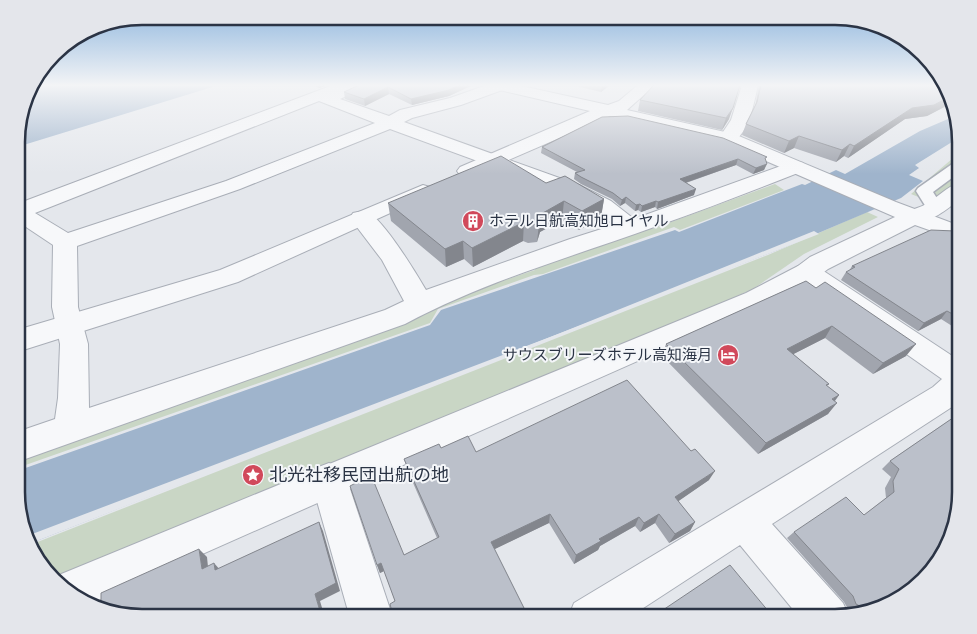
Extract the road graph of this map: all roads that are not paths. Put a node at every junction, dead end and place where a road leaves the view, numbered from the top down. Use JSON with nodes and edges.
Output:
{"nodes":[{"id":1,"x":250,"y":115,"type":"edge"},
{"id":2,"x":255,"y":115,"type":"edge"},
{"id":3,"x":369,"y":115,"type":"edge"},
{"id":4,"x":405,"y":115,"type":"edge"},
{"id":5,"x":598,"y":115,"type":"edge"},
{"id":6,"x":626,"y":115,"type":"edge"},
{"id":7,"x":742,"y":115,"type":"edge"},
{"id":8,"x":390,"y":122,"type":"junction"},
{"id":9,"x":728,"y":138,"type":"junction"},
{"id":10,"x":494,"y":160,"type":"junction"},
{"id":11,"x":796,"y":168,"type":"junction"},
{"id":12,"x":952,"y":171,"type":"edge"},
{"id":13,"x":952,"y":196,"type":"edge"},
{"id":14,"x":25,"y":201,"type":"edge"},
{"id":15,"x":25,"y":209,"type":"edge"},
{"id":16,"x":911,"y":209,"type":"junction"},
{"id":17,"x":25,"y":216,"type":"edge"},
{"id":18,"x":361,"y":218,"type":"junction"},
{"id":19,"x":630,"y":227,"type":"junction"},
{"id":20,"x":952,"y":230,"type":"edge"},
{"id":21,"x":65,"y":242,"type":"junction"},
{"id":22,"x":807,"y":272,"type":"junction"},
{"id":23,"x":419,"y":303,"type":"junction"},
{"id":24,"x":69,"y":326,"type":"junction"},
{"id":25,"x":25,"y":339,"type":"edge"},
{"id":26,"x":952,"y":371,"type":"edge"},
{"id":27,"x":952,"y":389,"type":"edge"},
{"id":28,"x":71,"y":428,"type":"junction"},
{"id":29,"x":25,"y":444,"type":"edge"},
{"id":30,"x":329,"y":480,"type":"junction"},
{"id":31,"x":744,"y":521,"type":"junction"},
{"id":32,"x":76,"y":588,"type":"edge"},
{"id":33,"x":369,"y":609,"type":"edge"},
{"id":34,"x":603,"y":609,"type":"edge"},
{"id":35,"x":820,"y":609,"type":"edge"}],
"edges":[{"from":1,"to":14,"type":"street"},
{"from":2,"to":15,"type":"street"},
{"from":3,"to":8,"type":"street"},
{"from":4,"to":8,"type":"street"},
{"from":5,"to":10,"type":"street"},
{"from":6,"to":9,"type":"street"},
{"from":7,"to":9,"type":"street"},
{"from":8,"to":10,"type":"street"},
{"from":8,"to":21,"type":"street"},
{"from":9,"to":11,"type":"street"},
{"from":10,"to":18,"type":"street"},
{"from":10,"to":19,"type":"street"},
{"from":11,"to":16,"type":"street"},
{"from":11,"to":19,"type":"street"},
{"from":12,"to":16,"type":"street"},
{"from":13,"to":16,"type":"street"},
{"from":16,"to":20,"type":"street"},
{"from":16,"to":22,"type":"street"},
{"from":17,"to":21,"type":"street"},
{"from":18,"to":23,"type":"street"},
{"from":18,"to":24,"type":"street"},
{"from":19,"to":23,"type":"street"},
{"from":21,"to":24,"type":"street"},
{"from":22,"to":26,"type":"street"},
{"from":22,"to":30,"type":"street"},
{"from":23,"to":28,"type":"street"},
{"from":24,"to":25,"type":"street"},
{"from":24,"to":28,"type":"street"},
{"from":27,"to":31,"type":"street"},
{"from":28,"to":29,"type":"street"},
{"from":30,"to":32,"type":"street"},
{"from":30,"to":33,"type":"street"},
{"from":31,"to":34,"type":"street"},
{"from":31,"to":35,"type":"street"}]}
